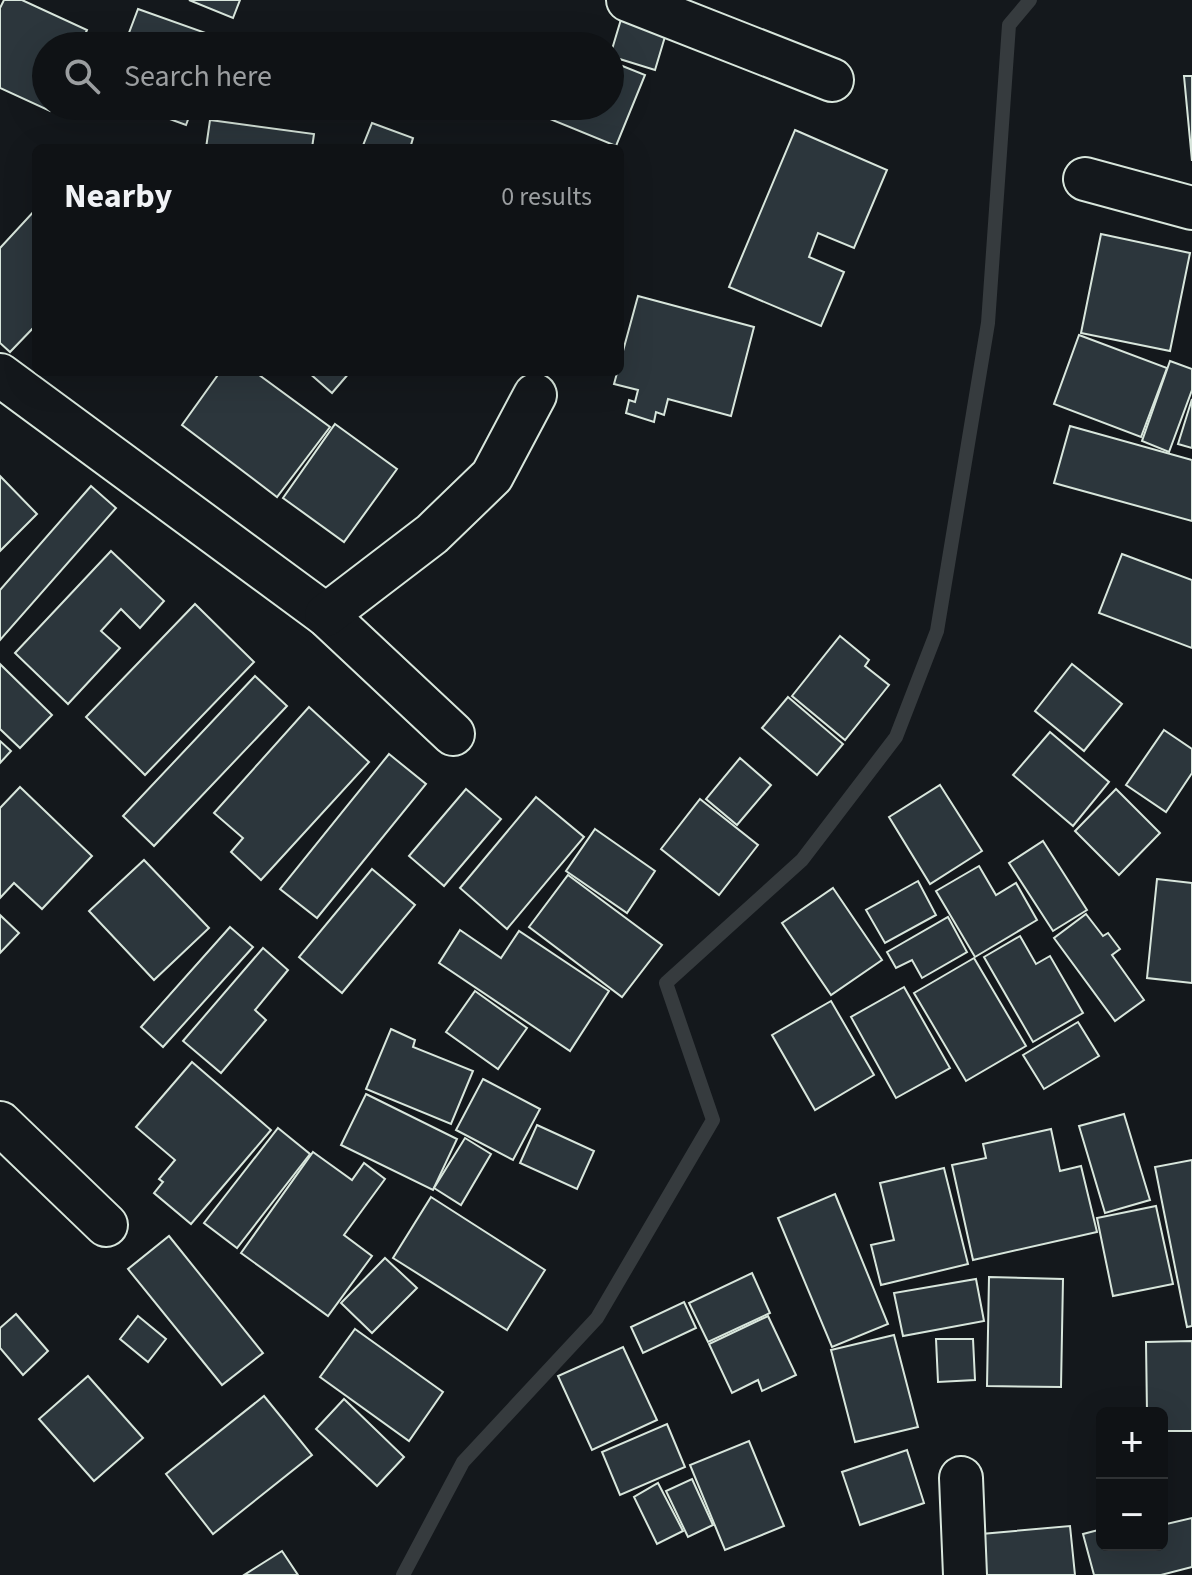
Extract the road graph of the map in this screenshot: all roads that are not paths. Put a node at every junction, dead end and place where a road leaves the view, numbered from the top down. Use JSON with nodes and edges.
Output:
{"nodes":[{"id":1,"x":628,"y":0,"type":"edge"},
{"id":2,"x":832,"y":80,"type":"dead end"},
{"id":3,"x":1085,"y":179,"type":"dead end"},
{"id":4,"x":1192,"y":208,"type":"edge"},
{"id":5,"x":0,"y":375,"type":"edge"},
{"id":6,"x":535,"y":395,"type":"dead end"},
{"id":7,"x":326,"y":615,"type":"junction"},
{"id":8,"x":453,"y":734,"type":"dead end"},
{"id":9,"x":0,"y":1123,"type":"edge"},
{"id":10,"x":106,"y":1225,"type":"dead end"},
{"id":11,"x":961,"y":1478,"type":"dead end"},
{"id":12,"x":965,"y":1575,"type":"edge"}],
"edges":[{"from":1,"to":2,"type":"street"},
{"from":3,"to":4,"type":"street"},
{"from":5,"to":7,"type":"street"},
{"from":6,"to":7,"type":"street"},
{"from":7,"to":8,"type":"street"},
{"from":9,"to":10,"type":"street"},
{"from":11,"to":12,"type":"street"}]}
